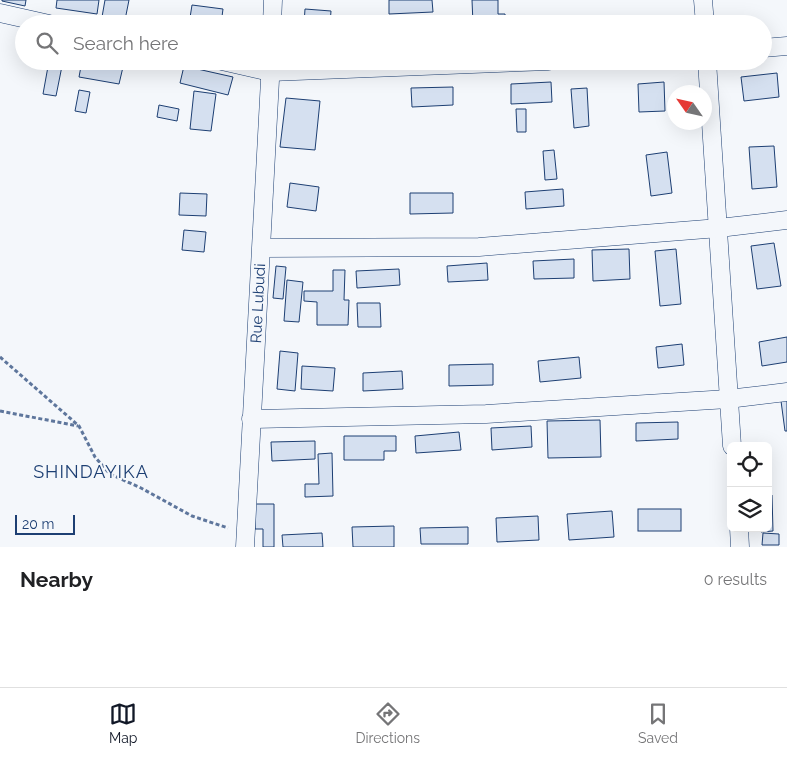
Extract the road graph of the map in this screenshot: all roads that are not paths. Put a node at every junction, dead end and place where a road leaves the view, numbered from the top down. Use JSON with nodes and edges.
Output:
{"nodes":[{"id":1,"x":273,"y":0,"type":"edge"},
{"id":2,"x":703,"y":0,"type":"edge"},
{"id":3,"x":0,"y":13,"type":"edge"},
{"id":4,"x":272,"y":15,"type":"edge"},
{"id":5,"x":704,"y":15,"type":"edge"},
{"id":6,"x":15,"y":16,"type":"edge"},
{"id":7,"x":787,"y":46,"type":"edge"},
{"id":8,"x":772,"y":47,"type":"edge"},
{"id":9,"x":271,"y":70,"type":"edge"},
{"id":10,"x":708,"y":70,"type":"edge"},
{"id":11,"x":787,"y":220,"type":"edge"},
{"id":12,"x":719,"y":228,"type":"junction"},
{"id":13,"x":262,"y":248,"type":"junction"},
{"id":14,"x":787,"y":392,"type":"edge"},
{"id":15,"x":728,"y":399,"type":"junction"},
{"id":16,"x":252,"y":419,"type":"junction"},
{"id":17,"x":732,"y":442,"type":"edge"},
{"id":18,"x":739,"y":532,"type":"edge"},
{"id":19,"x":245,"y":540,"type":"edge"},
{"id":20,"x":740,"y":547,"type":"edge"}],
"edges":[{"from":1,"to":4,"type":"street"},
{"from":2,"to":5,"type":"street"},
{"from":3,"to":6,"type":"street"},
{"from":7,"to":8,"type":"street"},
{"from":9,"to":13,"type":"street","name":"Rue Lubudi"},
{"from":10,"to":12,"type":"street"},
{"from":11,"to":12,"type":"street"},
{"from":12,"to":13,"type":"street"},
{"from":12,"to":15,"type":"street"},
{"from":13,"to":16,"type":"street","name":"Rue Lubudi"},
{"from":14,"to":15,"type":"street"},
{"from":15,"to":16,"type":"street"},
{"from":15,"to":17,"type":"street"},
{"from":16,"to":19,"type":"street","name":"Rue Lubudi"},
{"from":18,"to":20,"type":"street"}]}
